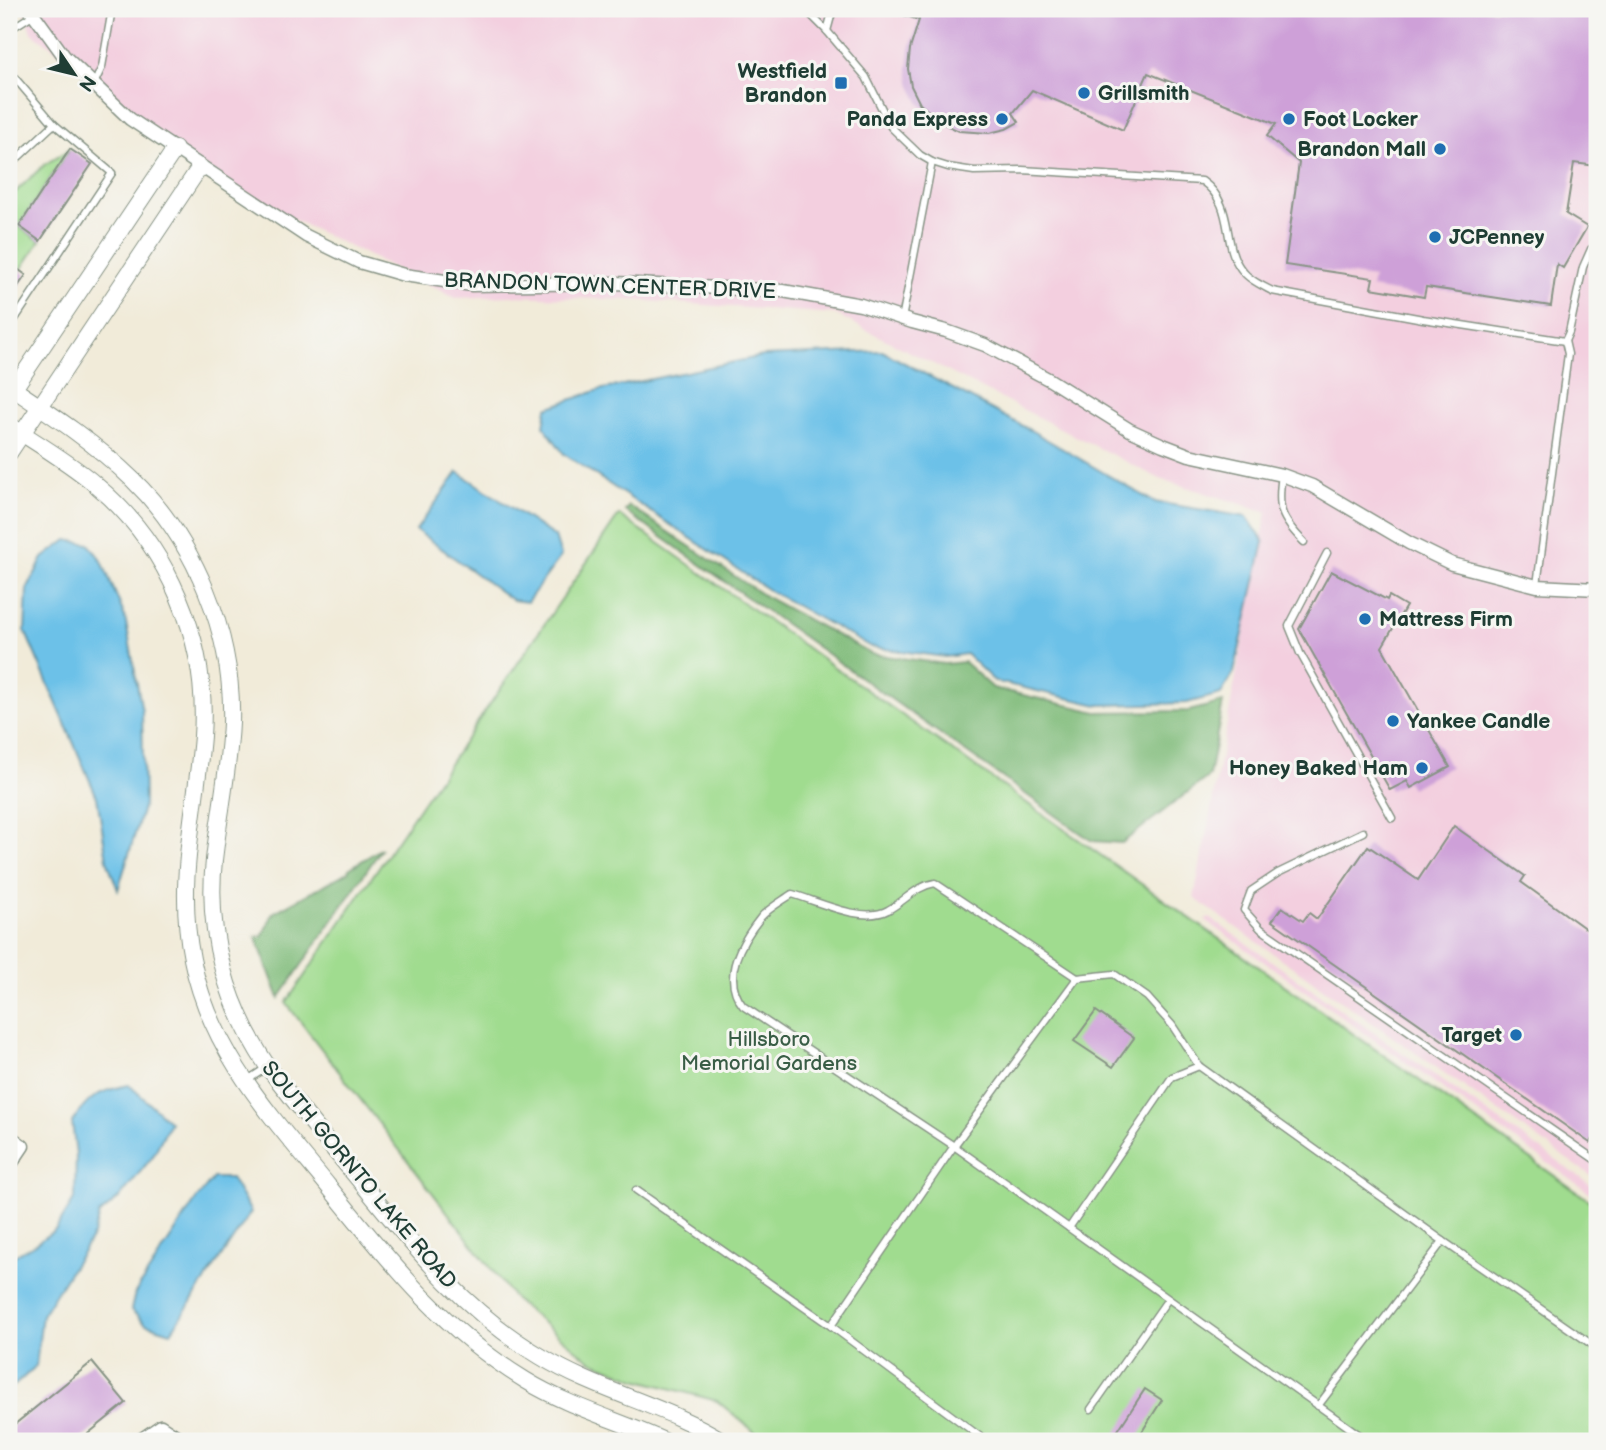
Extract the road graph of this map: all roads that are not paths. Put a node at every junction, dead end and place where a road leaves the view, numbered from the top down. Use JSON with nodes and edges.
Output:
{"nodes":[{"id":1,"x":112,"y":9,"type":"edge"},
{"id":2,"x":805,"y":9,"type":"edge"},
{"id":3,"x":834,"y":9,"type":"edge"},
{"id":4,"x":32,"y":11,"type":"edge"},
{"id":5,"x":9,"y":30,"type":"edge"},
{"id":6,"x":827,"y":31,"type":"junction"},
{"id":7,"x":9,"y":71,"type":"edge"},
{"id":8,"x":94,"y":84,"type":"junction"},
{"id":9,"x":54,"y":124,"type":"junction"},
{"id":10,"x":175,"y":149,"type":"junction"},
{"id":11,"x":932,"y":162,"type":"junction"},
{"id":12,"x":9,"y":166,"type":"edge"},
{"id":13,"x":200,"y":167,"type":"junction"},
{"id":14,"x":1597,"y":247,"type":"edge"},
{"id":15,"x":902,"y":319,"type":"junction"},
{"id":16,"x":9,"y":328,"type":"edge"},
{"id":17,"x":1565,"y":341,"type":"junction"},
{"id":18,"x":10,"y":391,"type":"edge"},
{"id":19,"x":39,"y":407,"type":"junction"},
{"id":20,"x":16,"y":429,"type":"edge"},
{"id":21,"x":9,"y":453,"type":"edge"},
{"id":22,"x":1282,"y":475,"type":"junction"},
{"id":23,"x":1304,"y":542,"type":"dead end"},
{"id":24,"x":1326,"y":553,"type":"dead end"},
{"id":25,"x":1537,"y":586,"type":"junction"},
{"id":26,"x":1597,"y":589,"type":"edge"},
{"id":27,"x":1392,"y":818,"type":"dead end"},
{"id":28,"x":1363,"y":832,"type":"dead end"},
{"id":29,"x":1077,"y":978,"type":"junction"},
{"id":30,"x":1199,"y":1066,"type":"junction"},
{"id":31,"x":268,"y":1067,"type":"junction"},
{"id":32,"x":245,"y":1082,"type":"junction"},
{"id":33,"x":9,"y":1136,"type":"edge"},
{"id":34,"x":954,"y":1146,"type":"junction"},
{"id":35,"x":1597,"y":1161,"type":"edge"},
{"id":36,"x":9,"y":1167,"type":"edge"},
{"id":37,"x":636,"y":1190,"type":"dead end"},
{"id":38,"x":1069,"y":1228,"type":"junction"},
{"id":39,"x":1443,"y":1241,"type":"junction"},
{"id":40,"x":1168,"y":1299,"type":"junction"},
{"id":41,"x":831,"y":1326,"type":"junction"},
{"id":42,"x":1597,"y":1348,"type":"edge"},
{"id":43,"x":1318,"y":1406,"type":"junction"},
{"id":44,"x":1091,"y":1409,"type":"dead end"},
{"id":45,"x":139,"y":1441,"type":"edge"},
{"id":46,"x":184,"y":1441,"type":"edge"},
{"id":47,"x":664,"y":1441,"type":"edge"},
{"id":48,"x":723,"y":1441,"type":"edge"},
{"id":49,"x":986,"y":1441,"type":"edge"},
{"id":50,"x":1368,"y":1441,"type":"edge"}],
"edges":[{"from":1,"to":8,"type":"lane"},
{"from":2,"to":6,"type":"lane"},
{"from":3,"to":6,"type":"lane"},
{"from":4,"to":5,"type":"lane"},
{"from":4,"to":8,"type":"street","name":"BRANDON TOWN CENTER DRIVE"},
{"from":6,"to":11,"type":"lane"},
{"from":7,"to":9,"type":"lane"},
{"from":8,"to":10,"type":"street","name":"BRANDON TOWN CENTER DRIVE"},
{"from":9,"to":12,"type":"lane"},
{"from":9,"to":16,"type":"lane"},
{"from":10,"to":13,"type":"street","name":"BRANDON TOWN CENTER DRIVE"},
{"from":10,"to":18,"type":"street"},
{"from":11,"to":15,"type":"lane"},
{"from":11,"to":17,"type":"lane"},
{"from":13,"to":15,"type":"street","name":"BRANDON TOWN CENTER DRIVE"},
{"from":13,"to":19,"type":"street"},
{"from":14,"to":17,"type":"lane"},
{"from":15,"to":22,"type":"street","name":"BRANDON TOWN CENTER DRIVE"},
{"from":17,"to":25,"type":"lane"},
{"from":18,"to":19,"type":"street","name":"SOUTH GORNTO LAKE ROAD"},
{"from":19,"to":20,"type":"street"},
{"from":19,"to":31,"type":"street","name":"SOUTH GORNTO LAKE ROAD"},
{"from":20,"to":21,"type":"street"},
{"from":20,"to":32,"type":"street","name":"SOUTH GORNTO LAKE ROAD"},
{"from":22,"to":23,"type":"lane"},
{"from":22,"to":25,"type":"street","name":"BRANDON TOWN CENTER DRIVE"},
{"from":24,"to":27,"type":"lane"},
{"from":25,"to":26,"type":"street","name":"BRANDON TOWN CENTER DRIVE"},
{"from":28,"to":35,"type":"lane"},
{"from":29,"to":30,"type":"lane"},
{"from":29,"to":34,"type":"lane"},
{"from":29,"to":34,"type":"lane"},
{"from":30,"to":38,"type":"lane"},
{"from":30,"to":39,"type":"lane"},
{"from":31,"to":32,"type":"lane"},
{"from":31,"to":48,"type":"street","name":"SOUTH GORNTO LAKE ROAD"},
{"from":32,"to":47,"type":"street","name":"SOUTH GORNTO LAKE ROAD"},
{"from":33,"to":36,"type":"street"},
{"from":34,"to":38,"type":"lane"},
{"from":34,"to":41,"type":"lane"},
{"from":37,"to":41,"type":"lane"},
{"from":38,"to":40,"type":"lane"},
{"from":39,"to":42,"type":"lane"},
{"from":39,"to":43,"type":"lane"},
{"from":40,"to":43,"type":"lane"},
{"from":40,"to":44,"type":"lane"},
{"from":41,"to":49,"type":"lane"},
{"from":43,"to":50,"type":"lane"},
{"from":45,"to":46,"type":"street"}]}
